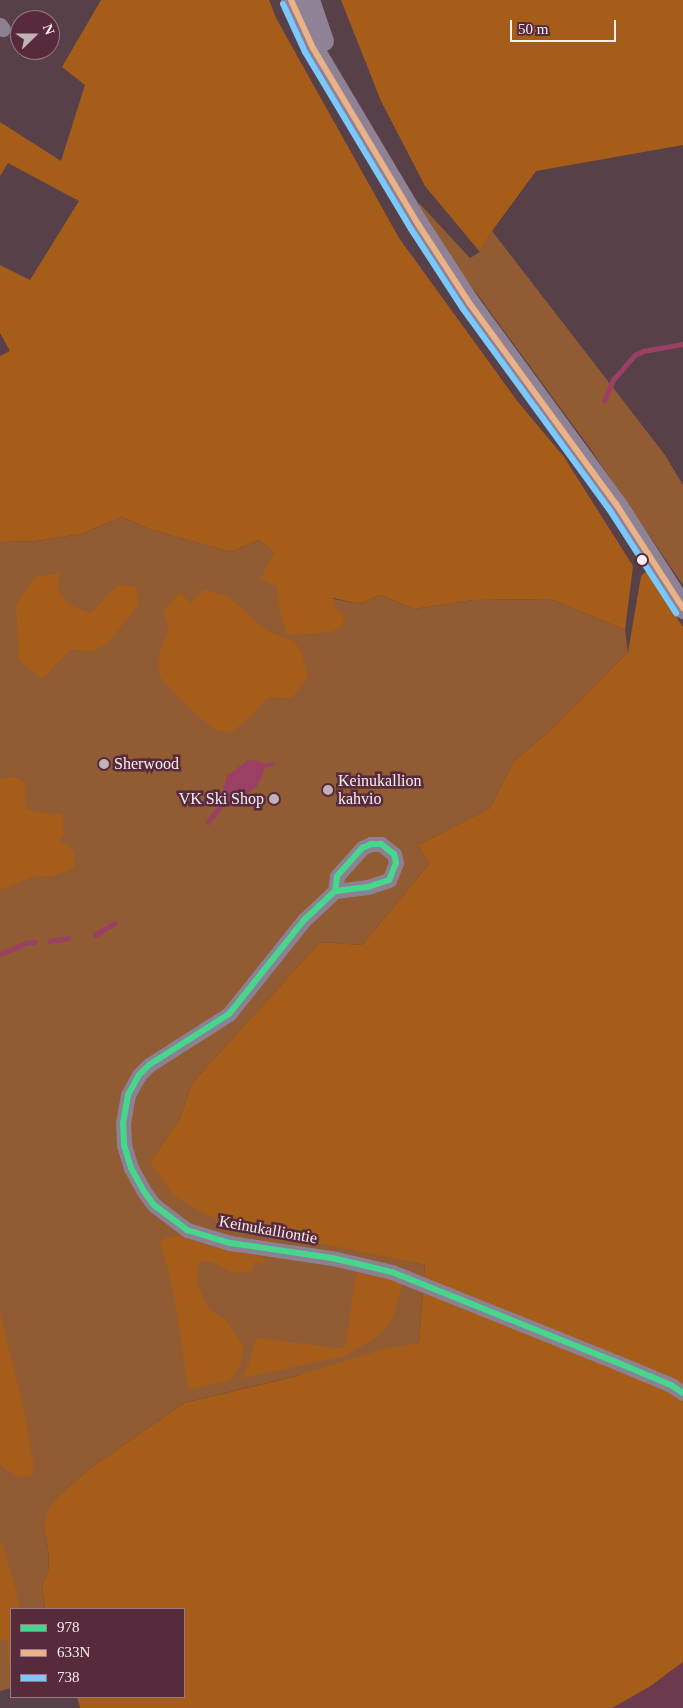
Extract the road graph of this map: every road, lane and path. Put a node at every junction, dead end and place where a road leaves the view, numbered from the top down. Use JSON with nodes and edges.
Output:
{"nodes":[{"id":1,"x":291,"y":0,"type":"edge"},
{"id":2,"x":309,"y":0,"type":"edge"},
{"id":3,"x":338,"y":89,"type":"junction"},
{"id":4,"x":683,"y":608,"type":"edge"},
{"id":5,"x":335,"y":891,"type":"dead end"},
{"id":6,"x":683,"y":1393,"type":"edge"}],
"edges":[{"from":1,"to":3,"type":"main road"},
{"from":2,"to":3,"type":"main road"},
{"from":3,"to":4,"type":"main road"},
{"from":5,"to":6,"type":"street","name":"Keinukalliontie"}]}
